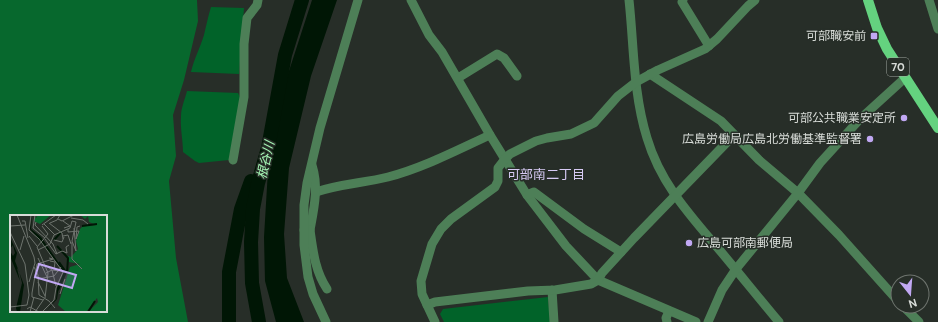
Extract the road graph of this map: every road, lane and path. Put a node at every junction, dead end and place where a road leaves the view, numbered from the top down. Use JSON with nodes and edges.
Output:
{"nodes":[{"id":1,"x":258,"y":0,"type":"edge"},
{"id":2,"x":358,"y":0,"type":"edge"},
{"id":3,"x":411,"y":0,"type":"edge"},
{"id":4,"x":629,"y":0,"type":"edge"},
{"id":5,"x":683,"y":0,"type":"edge"},
{"id":6,"x":755,"y":0,"type":"edge"},
{"id":7,"x":868,"y":0,"type":"edge"},
{"id":8,"x":929,"y":0,"type":"edge"},
{"id":9,"x":938,"y":29,"type":"edge"},
{"id":10,"x":709,"y":46,"type":"junction"},
{"id":11,"x":650,"y":74,"type":"junction"},
{"id":12,"x":517,"y":76,"type":"dead end"},
{"id":13,"x":458,"y":78,"type":"junction"},
{"id":14,"x":905,"y":78,"type":"junction"},
{"id":15,"x":636,"y":82,"type":"junction"},
{"id":16,"x":938,"y":128,"type":"edge"},
{"id":17,"x":490,"y":135,"type":"junction"},
{"id":18,"x":734,"y":135,"type":"junction"},
{"id":19,"x":505,"y":159,"type":"junction"},
{"id":20,"x":233,"y":160,"type":"dead end"},
{"id":21,"x":312,"y":164,"type":"junction"},
{"id":22,"x":316,"y":192,"type":"junction"},
{"id":23,"x":798,"y":192,"type":"junction"},
{"id":24,"x":527,"y":195,"type":"junction"},
{"id":25,"x":675,"y":197,"type":"junction"},
{"id":26,"x":307,"y":230,"type":"junction"},
{"id":27,"x":621,"y":252,"type":"junction"},
{"id":28,"x":736,"y":269,"type":"junction"},
{"id":29,"x":598,"y":280,"type":"junction"},
{"id":30,"x":327,"y":289,"type":"dead end"},
{"id":31,"x":552,"y":290,"type":"junction"},
{"id":32,"x":890,"y":292,"type":"edge"},
{"id":33,"x":427,"y":305,"type":"junction"},
{"id":34,"x":669,"y":311,"type":"junction"},
{"id":35,"x":911,"y":314,"type":"edge"},
{"id":36,"x":326,"y":322,"type":"edge"},
{"id":37,"x":435,"y":322,"type":"edge"},
{"id":38,"x":554,"y":322,"type":"edge"},
{"id":39,"x":668,"y":322,"type":"edge"},
{"id":40,"x":696,"y":322,"type":"edge"},
{"id":41,"x":708,"y":322,"type":"edge"},
{"id":42,"x":779,"y":322,"type":"edge"},
{"id":43,"x":919,"y":322,"type":"edge"}],
"edges":[{"from":1,"to":20,"type":"street"},
{"from":2,"to":21,"type":"street"},
{"from":3,"to":13,"type":"street"},
{"from":4,"to":15,"type":"street"},
{"from":5,"to":10,"type":"street"},
{"from":6,"to":10,"type":"street"},
{"from":7,"to":14,"type":"main road","number":"70"},
{"from":8,"to":9,"type":"street"},
{"from":10,"to":11,"type":"street"},
{"from":11,"to":15,"type":"street"},
{"from":11,"to":18,"type":"street"},
{"from":12,"to":13,"type":"street"},
{"from":13,"to":17,"type":"street"},
{"from":14,"to":16,"type":"main road","number":"70"},
{"from":14,"to":23,"type":"street"},
{"from":15,"to":19,"type":"street"},
{"from":15,"to":25,"type":"street"},
{"from":17,"to":19,"type":"street"},
{"from":17,"to":22,"type":"street"},
{"from":18,"to":23,"type":"street"},
{"from":18,"to":25,"type":"street"},
{"from":19,"to":24,"type":"street"},
{"from":19,"to":33,"type":"street"},
{"from":21,"to":22,"type":"street"},
{"from":21,"to":26,"type":"street"},
{"from":22,"to":26,"type":"street"},
{"from":23,"to":28,"type":"street"},
{"from":23,"to":32,"type":"street"},
{"from":24,"to":27,"type":"street"},
{"from":24,"to":29,"type":"street"},
{"from":25,"to":27,"type":"street"},
{"from":25,"to":28,"type":"street"},
{"from":26,"to":30,"type":"street"},
{"from":26,"to":36,"type":"street"},
{"from":27,"to":29,"type":"street"},
{"from":28,"to":41,"type":"street"},
{"from":28,"to":42,"type":"street"},
{"from":29,"to":31,"type":"street"},
{"from":29,"to":34,"type":"street"},
{"from":31,"to":33,"type":"street"},
{"from":31,"to":38,"type":"street"},
{"from":33,"to":37,"type":"street"},
{"from":34,"to":39,"type":"street"},
{"from":34,"to":40,"type":"street"},
{"from":35,"to":43,"type":"street"}]}
